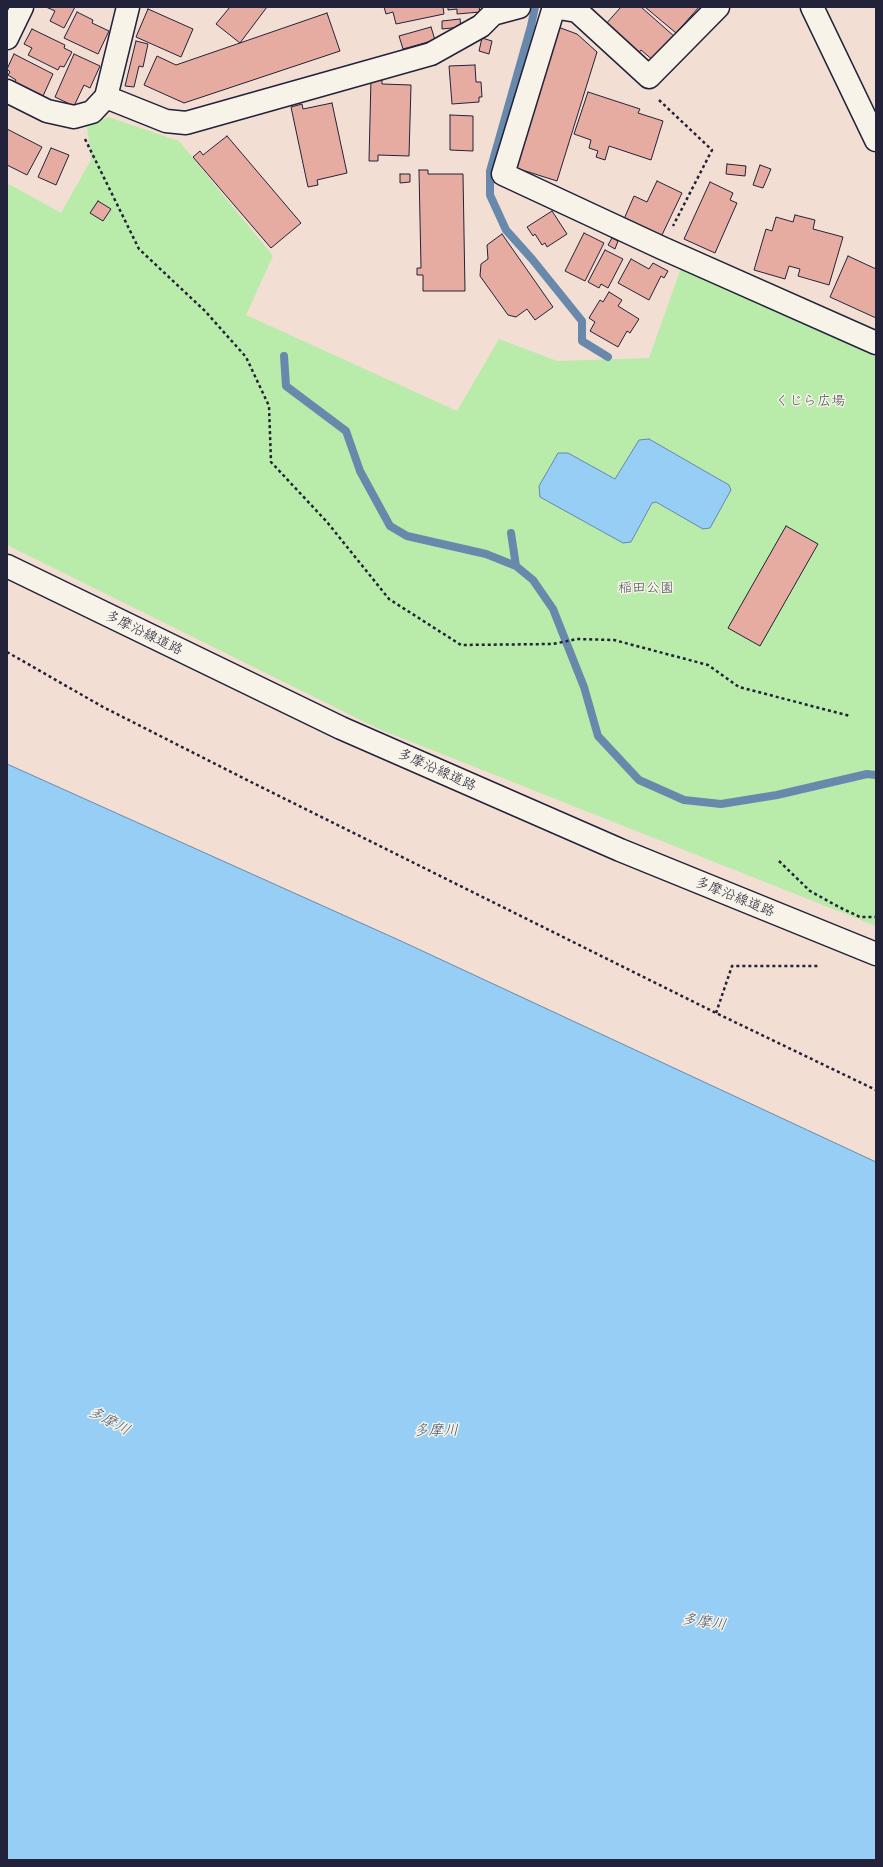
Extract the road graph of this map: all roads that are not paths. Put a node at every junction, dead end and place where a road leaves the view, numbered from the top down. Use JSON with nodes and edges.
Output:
{"nodes":[{"id":1,"x":22,"y":7,"type":"edge"},
{"id":2,"x":128,"y":7,"type":"edge"},
{"id":3,"x":519,"y":7,"type":"edge"},
{"id":4,"x":554,"y":7,"type":"edge"},
{"id":5,"x":718,"y":7,"type":"edge"},
{"id":6,"x":812,"y":7,"type":"edge"},
{"id":7,"x":493,"y":10,"type":"edge"},
{"id":8,"x":7,"y":38,"type":"edge"},
{"id":9,"x":7,"y":91,"type":"edge"},
{"id":10,"x":106,"y":97,"type":"junction"},
{"id":11,"x":876,"y":140,"type":"edge"},
{"id":12,"x":876,"y":343,"type":"edge"},
{"id":13,"x":7,"y":566,"type":"edge"},
{"id":14,"x":876,"y":954,"type":"edge"}],
"edges":[{"from":1,"to":8,"type":"street"},
{"from":2,"to":10,"type":"street"},
{"from":3,"to":7,"type":"street"},
{"from":4,"to":5,"type":"street"},
{"from":4,"to":12,"type":"street"},
{"from":6,"to":11,"type":"street"},
{"from":7,"to":10,"type":"street"},
{"from":9,"to":10,"type":"street"},
{"from":13,"to":14,"type":"street","name":"多摩沿線道路"}]}
